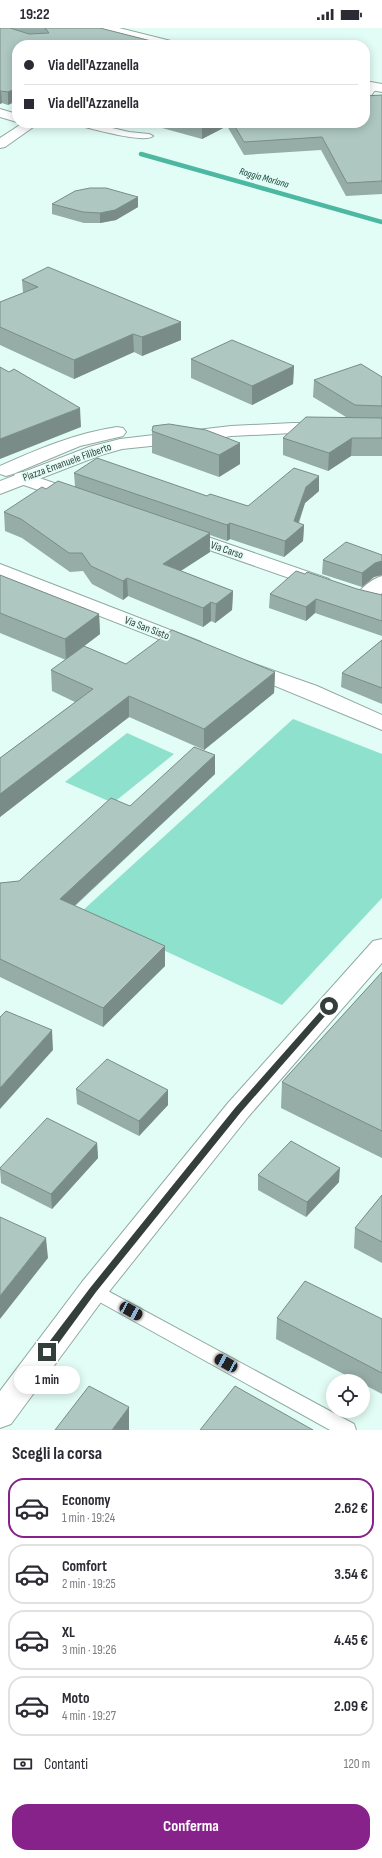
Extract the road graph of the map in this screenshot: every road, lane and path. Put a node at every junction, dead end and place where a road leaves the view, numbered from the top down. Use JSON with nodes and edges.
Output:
{"nodes":[{"id":1,"x":104,"y":28,"type":"edge"},
{"id":2,"x":173,"y":31,"type":"dead end"},
{"id":3,"x":144,"y":40,"type":"edge"},
{"id":4,"x":159,"y":40,"type":"edge"},
{"id":5,"x":370,"y":86,"type":"edge"},
{"id":6,"x":382,"y":88,"type":"edge"},
{"id":7,"x":0,"y":113,"type":"edge"},
{"id":8,"x":12,"y":117,"type":"edge"},
{"id":9,"x":24,"y":128,"type":"edge"},
{"id":10,"x":102,"y":128,"type":"edge"},
{"id":11,"x":148,"y":136,"type":"dead end"},
{"id":12,"x":0,"y":144,"type":"edge"},
{"id":13,"x":382,"y":429,"type":"edge"},
{"id":14,"x":232,"y":431,"type":"junction"},
{"id":15,"x":0,"y":472,"type":"edge"},
{"id":16,"x":22,"y":478,"type":"junction"},
{"id":17,"x":0,"y":488,"type":"edge"},
{"id":18,"x":89,"y":502,"type":"edge"},
{"id":19,"x":163,"y":527,"type":"edge"},
{"id":20,"x":0,"y":570,"type":"edge"},
{"id":21,"x":382,"y":582,"type":"edge"},
{"id":22,"x":359,"y":596,"type":"edge"},
{"id":23,"x":382,"y":723,"type":"edge"},
{"id":24,"x":382,"y":947,"type":"edge"},
{"id":25,"x":93,"y":1290,"type":"junction"},
{"id":26,"x":0,"y":1414,"type":"edge"},
{"id":27,"x":347,"y":1430,"type":"edge"}],
"edges":[{"from":1,"to":3,"type":"main road"},
{"from":2,"to":4,"type":"main road"},
{"from":5,"to":6,"type":"main road"},
{"from":7,"to":8,"type":"main road"},
{"from":9,"to":12,"type":"main road"},
{"from":10,"to":11,"type":"lane"},
{"from":13,"to":14,"type":"main road"},
{"from":14,"to":15,"type":"main road","name":"Piazza Emanuele Filiberto"},
{"from":14,"to":16,"type":"main road","name":"Piazza Emanuele Filiberto"},
{"from":16,"to":17,"type":"main road","name":"Piazza Emanuele Filiberto"},
{"from":16,"to":18,"type":"main road"},
{"from":19,"to":22,"type":"main road","name":"Via Carso"},
{"from":20,"to":23,"type":"main road","name":"Via San Sisto"},
{"from":21,"to":22,"type":"main road","name":"Via Carso"},
{"from":24,"to":25,"type":"main road"},
{"from":25,"to":26,"type":"main road"},
{"from":25,"to":27,"type":"lane"}]}
